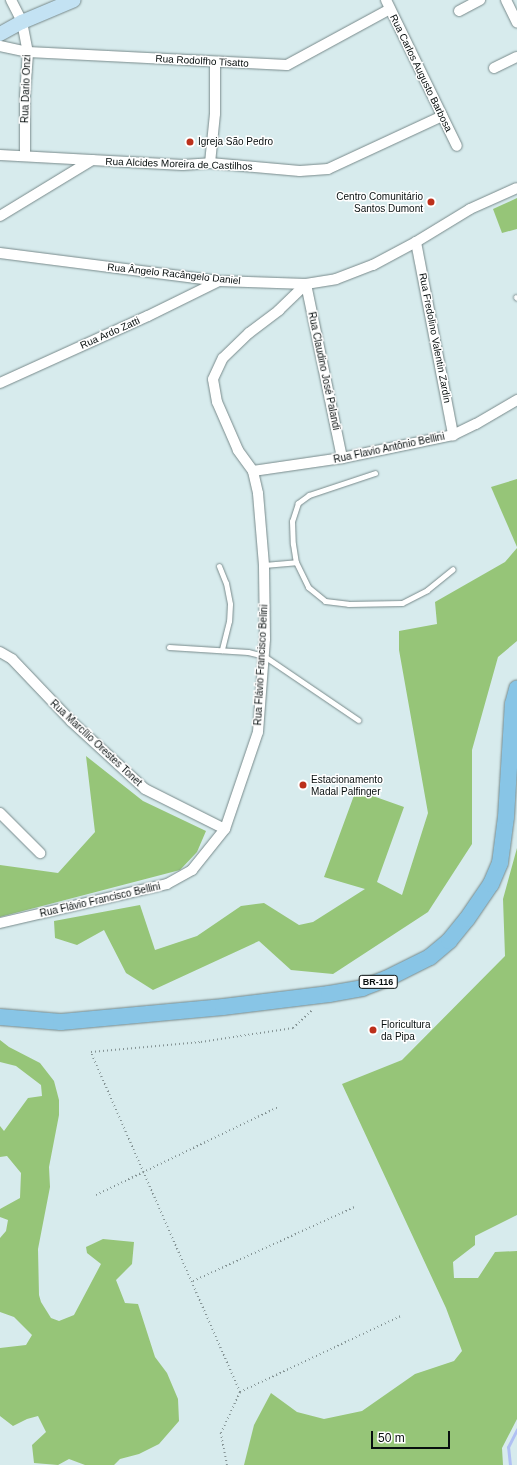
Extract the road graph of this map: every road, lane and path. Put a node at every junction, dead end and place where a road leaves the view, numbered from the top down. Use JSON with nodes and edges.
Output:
{"nodes":[{"id":1,"x":11,"y":0,"type":"edge"},
{"id":2,"x":74,"y":0,"type":"edge"},
{"id":3,"x":480,"y":0,"type":"edge"},
{"id":4,"x":506,"y":0,"type":"edge"},
{"id":5,"x":388,"y":5,"type":"edge"},
{"id":6,"x":459,"y":10,"type":"dead end"},
{"id":7,"x":22,"y":22,"type":"junction"},
{"id":8,"x":517,"y":23,"type":"edge"},
{"id":9,"x":0,"y":34,"type":"edge"},
{"id":10,"x":0,"y":46,"type":"edge"},
{"id":11,"x":28,"y":52,"type":"junction"},
{"id":12,"x":517,"y":57,"type":"edge"},
{"id":13,"x":215,"y":62,"type":"junction"},
{"id":14,"x":494,"y":68,"type":"dead end"},
{"id":15,"x":442,"y":116,"type":"junction"},
{"id":16,"x":457,"y":146,"type":"dead end"},
{"id":17,"x":0,"y":155,"type":"edge"},
{"id":18,"x":25,"y":156,"type":"junction"},
{"id":19,"x":92,"y":160,"type":"junction"},
{"id":20,"x":210,"y":163,"type":"junction"},
{"id":21,"x":517,"y":188,"type":"edge"},
{"id":22,"x":0,"y":216,"type":"edge"},
{"id":23,"x":416,"y":242,"type":"junction"},
{"id":24,"x":0,"y":253,"type":"edge"},
{"id":25,"x":219,"y":281,"type":"junction"},
{"id":26,"x":306,"y":284,"type":"junction"},
{"id":27,"x":0,"y":383,"type":"edge"},
{"id":28,"x":517,"y":400,"type":"edge"},
{"id":29,"x":453,"y":434,"type":"junction"},
{"id":30,"x":342,"y":458,"type":"junction"},
{"id":31,"x":253,"y":471,"type":"junction"},
{"id":32,"x":375,"y":473,"type":"dead end"},
{"id":33,"x":296,"y":562,"type":"junction"},
{"id":34,"x":264,"y":565,"type":"junction"},
{"id":35,"x":219,"y":566,"type":"dead end"},
{"id":36,"x":453,"y":569,"type":"dead end"},
{"id":37,"x":169,"y":647,"type":"dead end"},
{"id":38,"x":222,"y":650,"type":"junction"},
{"id":39,"x":0,"y":652,"type":"edge"},
{"id":40,"x":264,"y":656,"type":"junction"},
{"id":41,"x":517,"y":689,"type":"edge"},
{"id":42,"x":358,"y":720,"type":"dead end"},
{"id":43,"x":0,"y":813,"type":"edge"},
{"id":44,"x":225,"y":829,"type":"junction"},
{"id":45,"x":40,"y":853,"type":"dead end"},
{"id":46,"x":0,"y":923,"type":"edge"},
{"id":47,"x":313,"y":1009,"type":"dead end"},
{"id":48,"x":0,"y":1017,"type":"edge"},
{"id":49,"x":278,"y":1107,"type":"dead end"},
{"id":50,"x":144,"y":1172,"type":"junction"},
{"id":51,"x":96,"y":1195,"type":"dead end"},
{"id":52,"x":355,"y":1207,"type":"dead end"},
{"id":53,"x":192,"y":1281,"type":"junction"},
{"id":54,"x":401,"y":1316,"type":"dead end"},
{"id":55,"x":240,"y":1392,"type":"junction"},
{"id":56,"x":227,"y":1465,"type":"edge"}],
"edges":[{"from":1,"to":7,"type":"street","name":"Rua Dario Onzi"},
{"from":2,"to":7,"type":"street"},
{"from":3,"to":6,"type":"street"},
{"from":4,"to":8,"type":"street"},
{"from":5,"to":13,"type":"street","name":"Rua Rodolfho Tisatto"},
{"from":5,"to":15,"type":"street","name":"Rua Carlos Augusto Barbosa"},
{"from":7,"to":9,"type":"street"},
{"from":7,"to":11,"type":"street","name":"Rua Dario Onzi"},
{"from":10,"to":11,"type":"street","name":"Rua Rodolfho Tisatto"},
{"from":11,"to":13,"type":"street","name":"Rua Rodolfho Tisatto"},
{"from":11,"to":18,"type":"street","name":"Rua Dario Onzi"},
{"from":12,"to":14,"type":"street"},
{"from":13,"to":20,"type":"street"},
{"from":15,"to":16,"type":"street","name":"Rua Carlos Augusto Barbosa"},
{"from":15,"to":20,"type":"street","name":"Rua Alcides Moreira de Castilhos"},
{"from":17,"to":18,"type":"street","name":"Rua Alcides Moreira de Castilhos"},
{"from":18,"to":19,"type":"street","name":"Rua Alcides Moreira de Castilhos"},
{"from":19,"to":20,"type":"street","name":"Rua Alcides Moreira de Castilhos"},
{"from":19,"to":22,"type":"street"},
{"from":21,"to":23,"type":"street","name":"Rua Ângelo Racângelo Daniel"},
{"from":23,"to":26,"type":"street","name":"Rua Ângelo Racângelo Daniel"},
{"from":23,"to":29,"type":"street","name":"Rua Fredolino Valentin Zardin"},
{"from":24,"to":25,"type":"street","name":"Rua Ângelo Racângelo Daniel"},
{"from":25,"to":26,"type":"street","name":"Rua Ângelo Racângelo Daniel"},
{"from":25,"to":27,"type":"street","name":"Rua Ardo Zatti"},
{"from":26,"to":30,"type":"street","name":"Rua Claudino José Palandi"},
{"from":26,"to":31,"type":"street"},
{"from":28,"to":29,"type":"street","name":"Rua Flavio Antônio Bellini"},
{"from":29,"to":30,"type":"street","name":"Rua Flavio Antônio Bellini"},
{"from":30,"to":31,"type":"street","name":"Rua Flavio Antônio Bellini"},
{"from":31,"to":34,"type":"street","name":"Rua Flávio Francisco Belini"},
{"from":32,"to":33,"type":"lane"},
{"from":33,"to":34,"type":"lane"},
{"from":33,"to":36,"type":"lane"},
{"from":34,"to":40,"type":"street","name":"Rua Flávio Francisco Belini"},
{"from":35,"to":38,"type":"lane"},
{"from":37,"to":38,"type":"lane"},
{"from":38,"to":40,"type":"lane"},
{"from":39,"to":44,"type":"street","name":"Rua Marcílio Orestes Tonet"},
{"from":40,"to":42,"type":"lane"},
{"from":40,"to":44,"type":"street","name":"Rua Flávio Francisco Belini"},
{"from":41,"to":48,"type":"main road","number":"BR-116"},
{"from":43,"to":45,"type":"street"},
{"from":44,"to":46,"type":"street","name":"Rua Flávio Francisco Bellini"},
{"from":47,"to":50,"type":"path"},
{"from":49,"to":50,"type":"path"},
{"from":50,"to":51,"type":"path"},
{"from":50,"to":53,"type":"path"},
{"from":52,"to":53,"type":"path"},
{"from":53,"to":55,"type":"path"},
{"from":54,"to":55,"type":"path"},
{"from":55,"to":56,"type":"path"}]}
